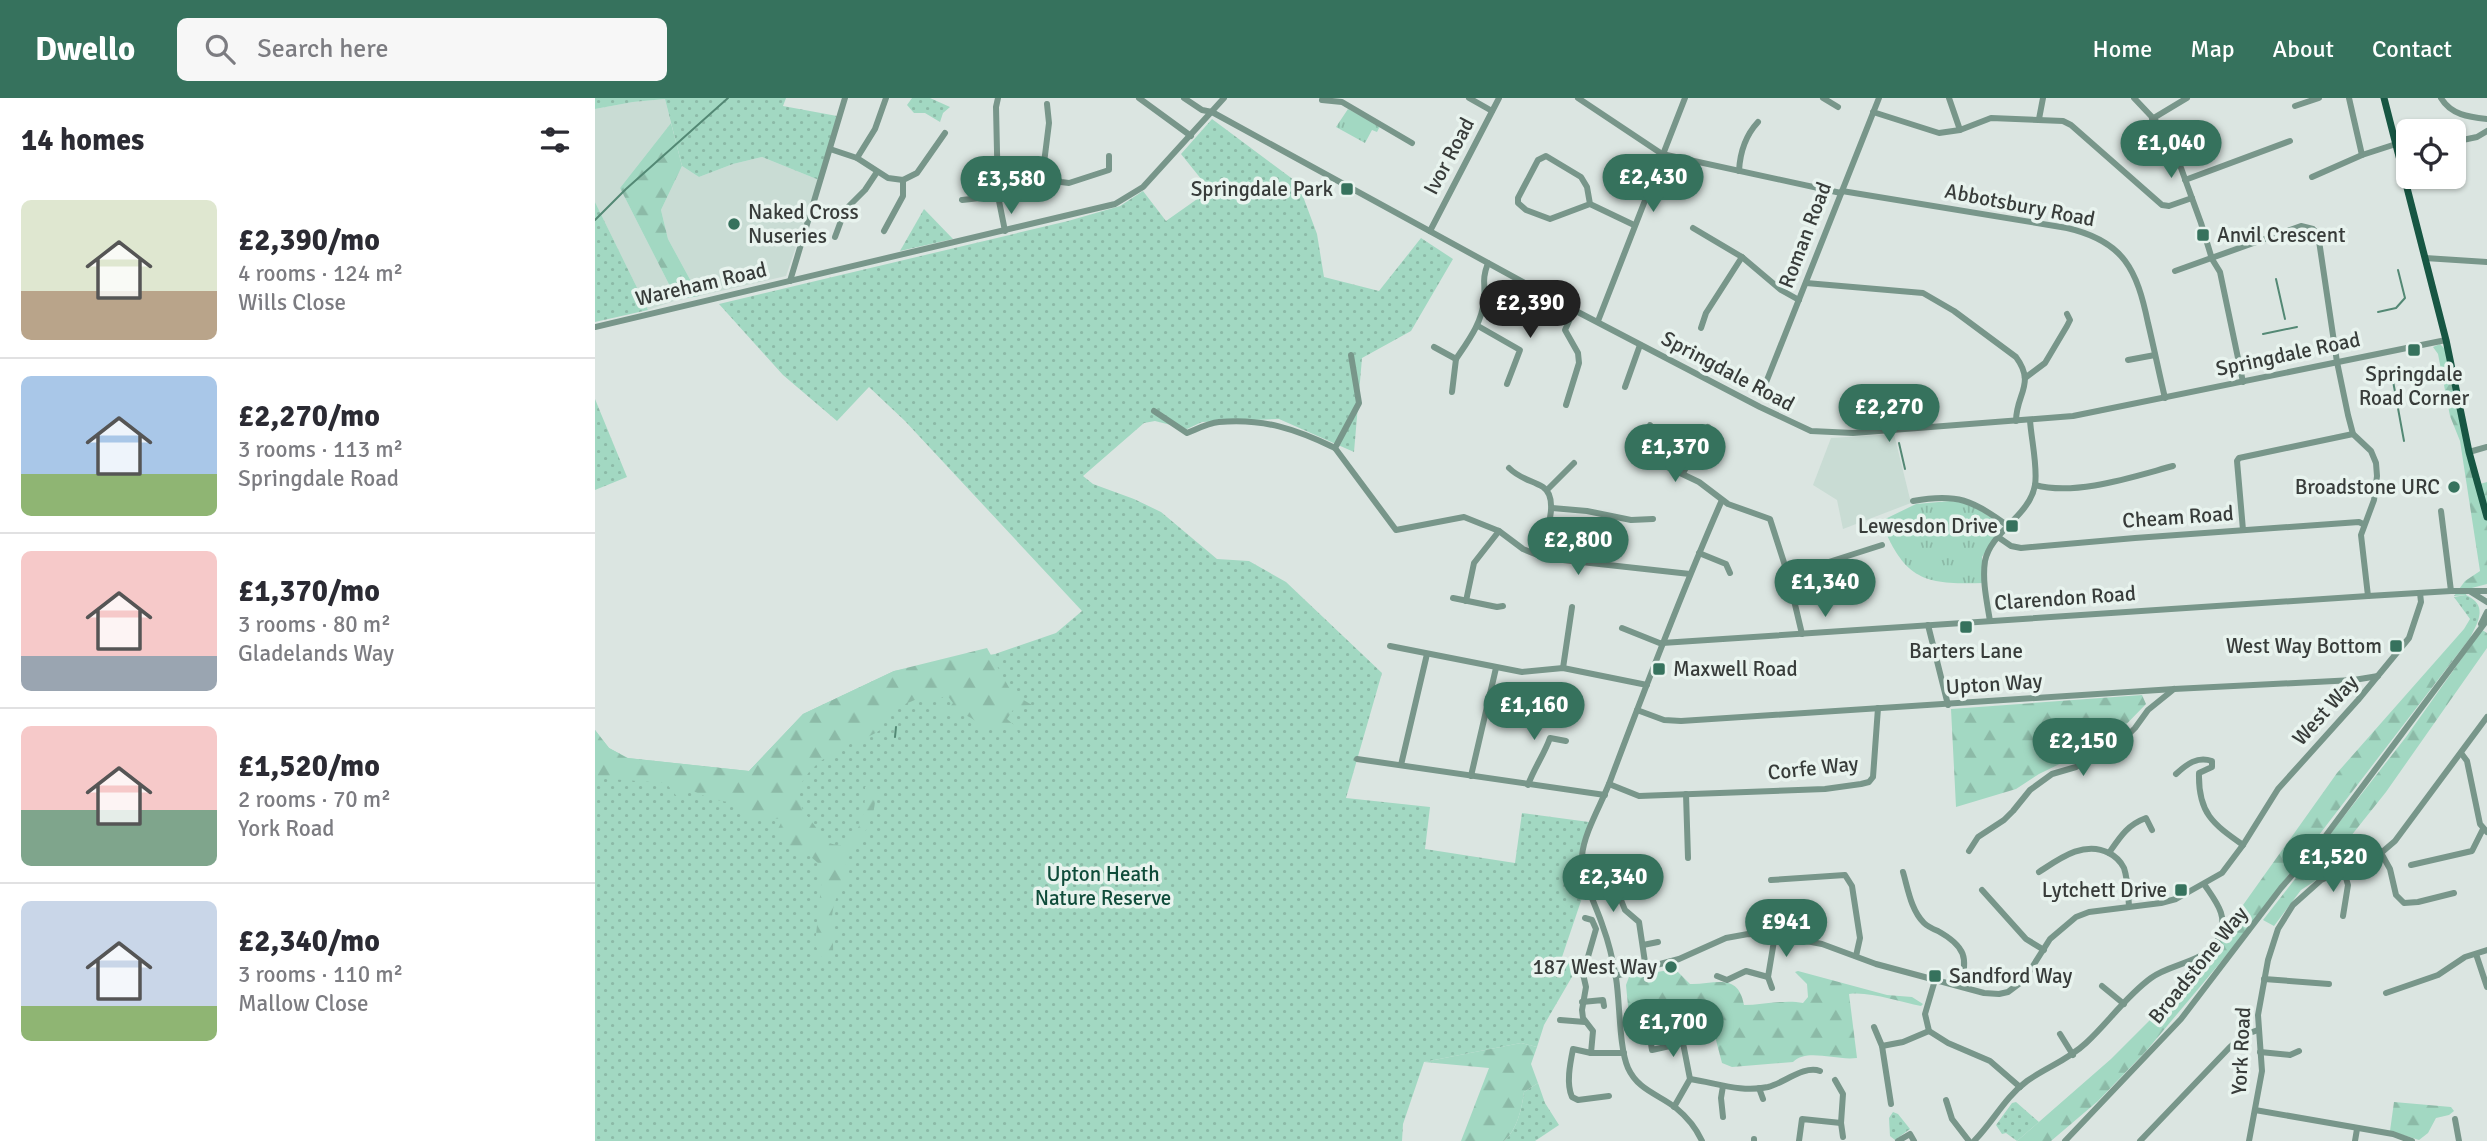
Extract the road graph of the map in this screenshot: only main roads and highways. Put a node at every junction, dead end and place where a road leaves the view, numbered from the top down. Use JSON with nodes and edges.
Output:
{"nodes":[{"id":1,"x":2384,"y":98,"type":"edge"},
{"id":2,"x":2396,"y":144,"type":"edge"},
{"id":3,"x":2410,"y":189,"type":"edge"},
{"id":4,"x":2484,"y":495,"type":"edge"},
{"id":5,"x":2487,"y":517,"type":"edge"}],
"edges":[{"from":1,"to":2,"type":"main road"},
{"from":3,"to":4,"type":"main road"},
{"from":4,"to":5,"type":"main road"}]}
